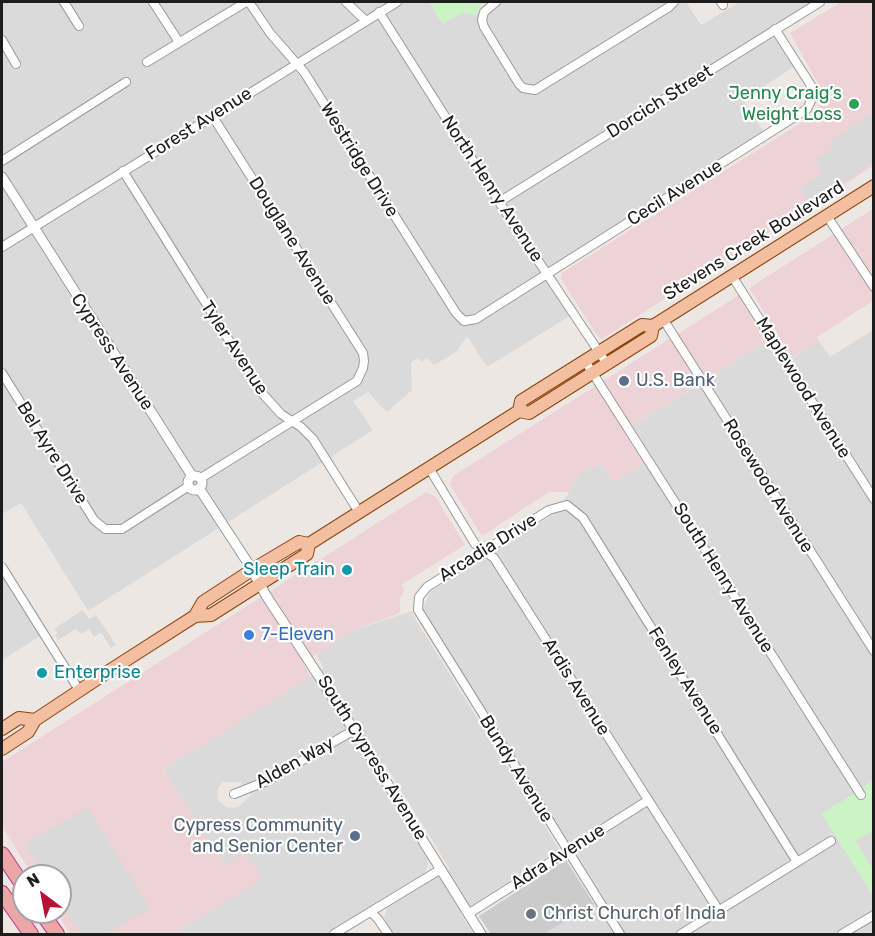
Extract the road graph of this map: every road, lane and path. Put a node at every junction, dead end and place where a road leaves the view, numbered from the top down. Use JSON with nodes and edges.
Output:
{"nodes":[{"id":1,"x":64,"y":2,"type":"edge"},
{"id":2,"x":153,"y":2,"type":"edge"},
{"id":3,"x":248,"y":2,"type":"edge"},
{"id":4,"x":346,"y":2,"type":"edge"},
{"id":5,"x":397,"y":2,"type":"edge"},
{"id":6,"x":496,"y":2,"type":"edge"},
{"id":7,"x":674,"y":2,"type":"edge"},
{"id":8,"x":820,"y":2,"type":"edge"},
{"id":9,"x":379,"y":12,"type":"junction"},
{"id":10,"x":366,"y":21,"type":"junction"},
{"id":11,"x":79,"y":26,"type":"dead end"},
{"id":12,"x":775,"y":29,"type":"junction"},
{"id":13,"x":2,"y":40,"type":"edge"},
{"id":14,"x":179,"y":42,"type":"junction"},
{"id":15,"x":147,"y":62,"type":"dead end"},
{"id":16,"x":16,"y":64,"type":"dead end"},
{"id":17,"x":296,"y":64,"type":"junction"},
{"id":18,"x":126,"y":82,"type":"dead end"},
{"id":19,"x":213,"y":117,"type":"junction"},
{"id":20,"x":2,"y":161,"type":"edge"},
{"id":21,"x":123,"y":171,"type":"junction"},
{"id":22,"x":2,"y":177,"type":"edge"},
{"id":23,"x":873,"y":186,"type":"edge"},
{"id":24,"x":499,"y":202,"type":"junction"},
{"id":25,"x":827,"y":216,"type":"junction"},
{"id":26,"x":32,"y":228,"type":"junction"},
{"id":27,"x":2,"y":247,"type":"edge"},
{"id":28,"x":548,"y":273,"type":"junction"},
{"id":29,"x":732,"y":276,"type":"junction"},
{"id":30,"x":873,"y":287,"type":"edge"},
{"id":31,"x":464,"y":321,"type":"joint"},
{"id":32,"x":658,"y":323,"type":"junction"},
{"id":33,"x":600,"y":352,"type":"junction"},
{"id":34,"x":585,"y":361,"type":"junction"},
{"id":35,"x":607,"y":364,"type":"junction"},
{"id":36,"x":2,"y":373,"type":"edge"},
{"id":37,"x":592,"y":373,"type":"junction"},
{"id":38,"x":519,"y":411,"type":"junction"},
{"id":39,"x":291,"y":421,"type":"junction"},
{"id":40,"x":429,"y":468,"type":"junction"},
{"id":41,"x":195,"y":482,"type":"junction"},
{"id":42,"x":873,"y":499,"type":"edge"},
{"id":43,"x":567,"y":505,"type":"joint"},
{"id":44,"x":359,"y":512,"type":"junction"},
{"id":45,"x":309,"y":544,"type":"junction"},
{"id":46,"x":484,"y":550,"type":"junction"},
{"id":47,"x":2,"y":567,"type":"edge"},
{"id":48,"x":252,"y":570,"type":"junction"},
{"id":49,"x":261,"y":584,"type":"junction"},
{"id":50,"x":418,"y":601,"type":"joint"},
{"id":51,"x":195,"y":616,"type":"junction"},
{"id":52,"x":873,"y":651,"type":"edge"},
{"id":53,"x":79,"y":690,"type":"junction"},
{"id":54,"x":35,"y":720,"type":"junction"},
{"id":55,"x":2,"y":729,"type":"edge"},
{"id":56,"x":354,"y":730,"type":"junction"},
{"id":57,"x":2,"y":749,"type":"edge"},
{"id":58,"x":234,"y":794,"type":"dead end"},
{"id":59,"x":861,"y":795,"type":"dead end"},
{"id":60,"x":648,"y":801,"type":"junction"},
{"id":61,"x":831,"y":841,"type":"dead end"},
{"id":62,"x":2,"y":842,"type":"edge"},
{"id":63,"x":568,"y":852,"type":"junction"},
{"id":64,"x":4,"y":858,"type":"edge"},
{"id":65,"x":797,"y":862,"type":"junction"},
{"id":66,"x":441,"y":868,"type":"junction"},
{"id":67,"x":2,"y":893,"type":"edge"},
{"id":68,"x":719,"y":911,"type":"junction"},
{"id":69,"x":371,"y":912,"type":"junction"},
{"id":70,"x":468,"y":914,"type":"junction"},
{"id":71,"x":873,"y":915,"type":"edge"},
{"id":72,"x":31,"y":934,"type":"edge"},
{"id":73,"x":334,"y":934,"type":"edge"},
{"id":74,"x":388,"y":934,"type":"edge"},
{"id":75,"x":481,"y":934,"type":"edge"},
{"id":76,"x":620,"y":934,"type":"edge"},
{"id":77,"x":681,"y":934,"type":"edge"},
{"id":78,"x":843,"y":934,"type":"edge"}],
"edges":[{"from":1,"to":11,"type":"street"},
{"from":2,"to":14,"type":"street"},
{"from":3,"to":14,"type":"street"},
{"from":3,"to":17,"type":"street","name":"Westridge Drive"},
{"from":4,"to":10,"type":"street"},
{"from":5,"to":9,"type":"street","name":"Forest Avenue"},
{"from":6,"to":7,"type":"street"},
{"from":8,"to":12,"type":"street","name":"Dorcich Street"},
{"from":9,"to":10,"type":"street","name":"Forest Avenue"},
{"from":9,"to":24,"type":"street","name":"North Henry Avenue"},
{"from":10,"to":17,"type":"street","name":"Forest Avenue"},
{"from":12,"to":24,"type":"street","name":"Dorcich Street"},
{"from":12,"to":28,"type":"street","name":"Cecil Avenue"},
{"from":13,"to":16,"type":"street"},
{"from":14,"to":15,"type":"street"},
{"from":17,"to":19,"type":"street","name":"Forest Avenue"},
{"from":17,"to":31,"type":"street","name":"Westridge Drive"},
{"from":18,"to":20,"type":"street"},
{"from":19,"to":21,"type":"street","name":"Forest Avenue"},
{"from":19,"to":39,"type":"street","name":"Douglane Avenue"},
{"from":21,"to":26,"type":"street","name":"Forest Avenue"},
{"from":21,"to":39,"type":"street","name":"Tyler Avenue"},
{"from":22,"to":26,"type":"street","name":"Cypress Avenue"},
{"from":23,"to":25,"type":"main road","name":"Stevens Creek Boulevard"},
{"from":24,"to":28,"type":"street","name":"North Henry Avenue"},
{"from":25,"to":29,"type":"main road","name":"Stevens Creek Boulevard"},
{"from":25,"to":30,"type":"street"},
{"from":26,"to":27,"type":"street","name":"Forest Avenue"},
{"from":26,"to":41,"type":"street","name":"Cypress Avenue"},
{"from":28,"to":31,"type":"street","name":"Cecil Avenue"},
{"from":28,"to":33,"type":"street","name":"North Henry Avenue"},
{"from":29,"to":32,"type":"main road","name":"Stevens Creek Boulevard"},
{"from":29,"to":42,"type":"street","name":"Maplewood Avenue"},
{"from":32,"to":33,"type":"main road","name":"Stevens Creek Boulevard"},
{"from":32,"to":35,"type":"main road","name":"Stevens Creek Boulevard"},
{"from":32,"to":52,"type":"street","name":"Rosewood Avenue"},
{"from":33,"to":34,"type":"main road","name":"Stevens Creek Boulevard"},
{"from":33,"to":35,"type":"street","name":"North Henry Avenue"},
{"from":34,"to":37,"type":"street","name":"South Henry Avenue"},
{"from":34,"to":38,"type":"main road","name":"Stevens Creek Boulevard"},
{"from":35,"to":37,"type":"main road","name":"Stevens Creek Boulevard"},
{"from":36,"to":41,"type":"street","name":"Bel Ayre Drive"},
{"from":37,"to":38,"type":"main road","name":"Stevens Creek Boulevard"},
{"from":37,"to":59,"type":"street","name":"South Henry Avenue"},
{"from":38,"to":40,"type":"main road","name":"Stevens Creek Boulevard"},
{"from":39,"to":41,"type":"street"},
{"from":39,"to":44,"type":"street","name":"Tyler Avenue"},
{"from":40,"to":44,"type":"main road","name":"Stevens Creek Boulevard"},
{"from":40,"to":46,"type":"street","name":"Ardis Avenue"},
{"from":41,"to":48,"type":"street","name":"Cypress Avenue"},
{"from":43,"to":46,"type":"street","name":"Arcadia Drive"},
{"from":43,"to":65,"type":"street","name":"Fenley Avenue"},
{"from":44,"to":45,"type":"main road","name":"Stevens Creek Boulevard"},
{"from":45,"to":48,"type":"main road","name":"Stevens Creek Boulevard"},
{"from":45,"to":49,"type":"main road","name":"Stevens Creek Boulevard"},
{"from":46,"to":50,"type":"street","name":"Arcadia Drive"},
{"from":46,"to":60,"type":"street","name":"Ardis Avenue"},
{"from":47,"to":53,"type":"street"},
{"from":48,"to":49,"type":"street"},
{"from":48,"to":51,"type":"main road","name":"Stevens Creek Boulevard"},
{"from":49,"to":51,"type":"main road","name":"Stevens Creek Boulevard"},
{"from":49,"to":56,"type":"street","name":"South Cypress Avenue"},
{"from":50,"to":63,"type":"street","name":"Bundy Avenue"},
{"from":51,"to":53,"type":"main road","name":"Stevens Creek Boulevard"},
{"from":53,"to":54,"type":"main road","name":"Stevens Creek Boulevard"},
{"from":54,"to":55,"type":"main road","name":"Stevens Creek Boulevard"},
{"from":54,"to":57,"type":"main road","name":"Stevens Creek Boulevard"},
{"from":56,"to":58,"type":"street","name":"Alden Way"},
{"from":56,"to":66,"type":"street","name":"South Cypress Avenue"},
{"from":60,"to":63,"type":"street","name":"Adra Avenue"},
{"from":60,"to":68,"type":"street","name":"Ardis Avenue"},
{"from":61,"to":65,"type":"street"},
{"from":62,"to":64,"type":"highway"},
{"from":63,"to":70,"type":"street","name":"Adra Avenue"},
{"from":63,"to":76,"type":"street","name":"Bundy Avenue"},
{"from":65,"to":68,"type":"street"},
{"from":66,"to":69,"type":"street"},
{"from":66,"to":70,"type":"street","name":"South Cypress Avenue"},
{"from":67,"to":72,"type":"highway"},
{"from":68,"to":77,"type":"street"},
{"from":69,"to":73,"type":"street"},
{"from":69,"to":74,"type":"street"},
{"from":70,"to":75,"type":"street","name":"South Cypress Avenue"},
{"from":71,"to":78,"type":"street"}]}
